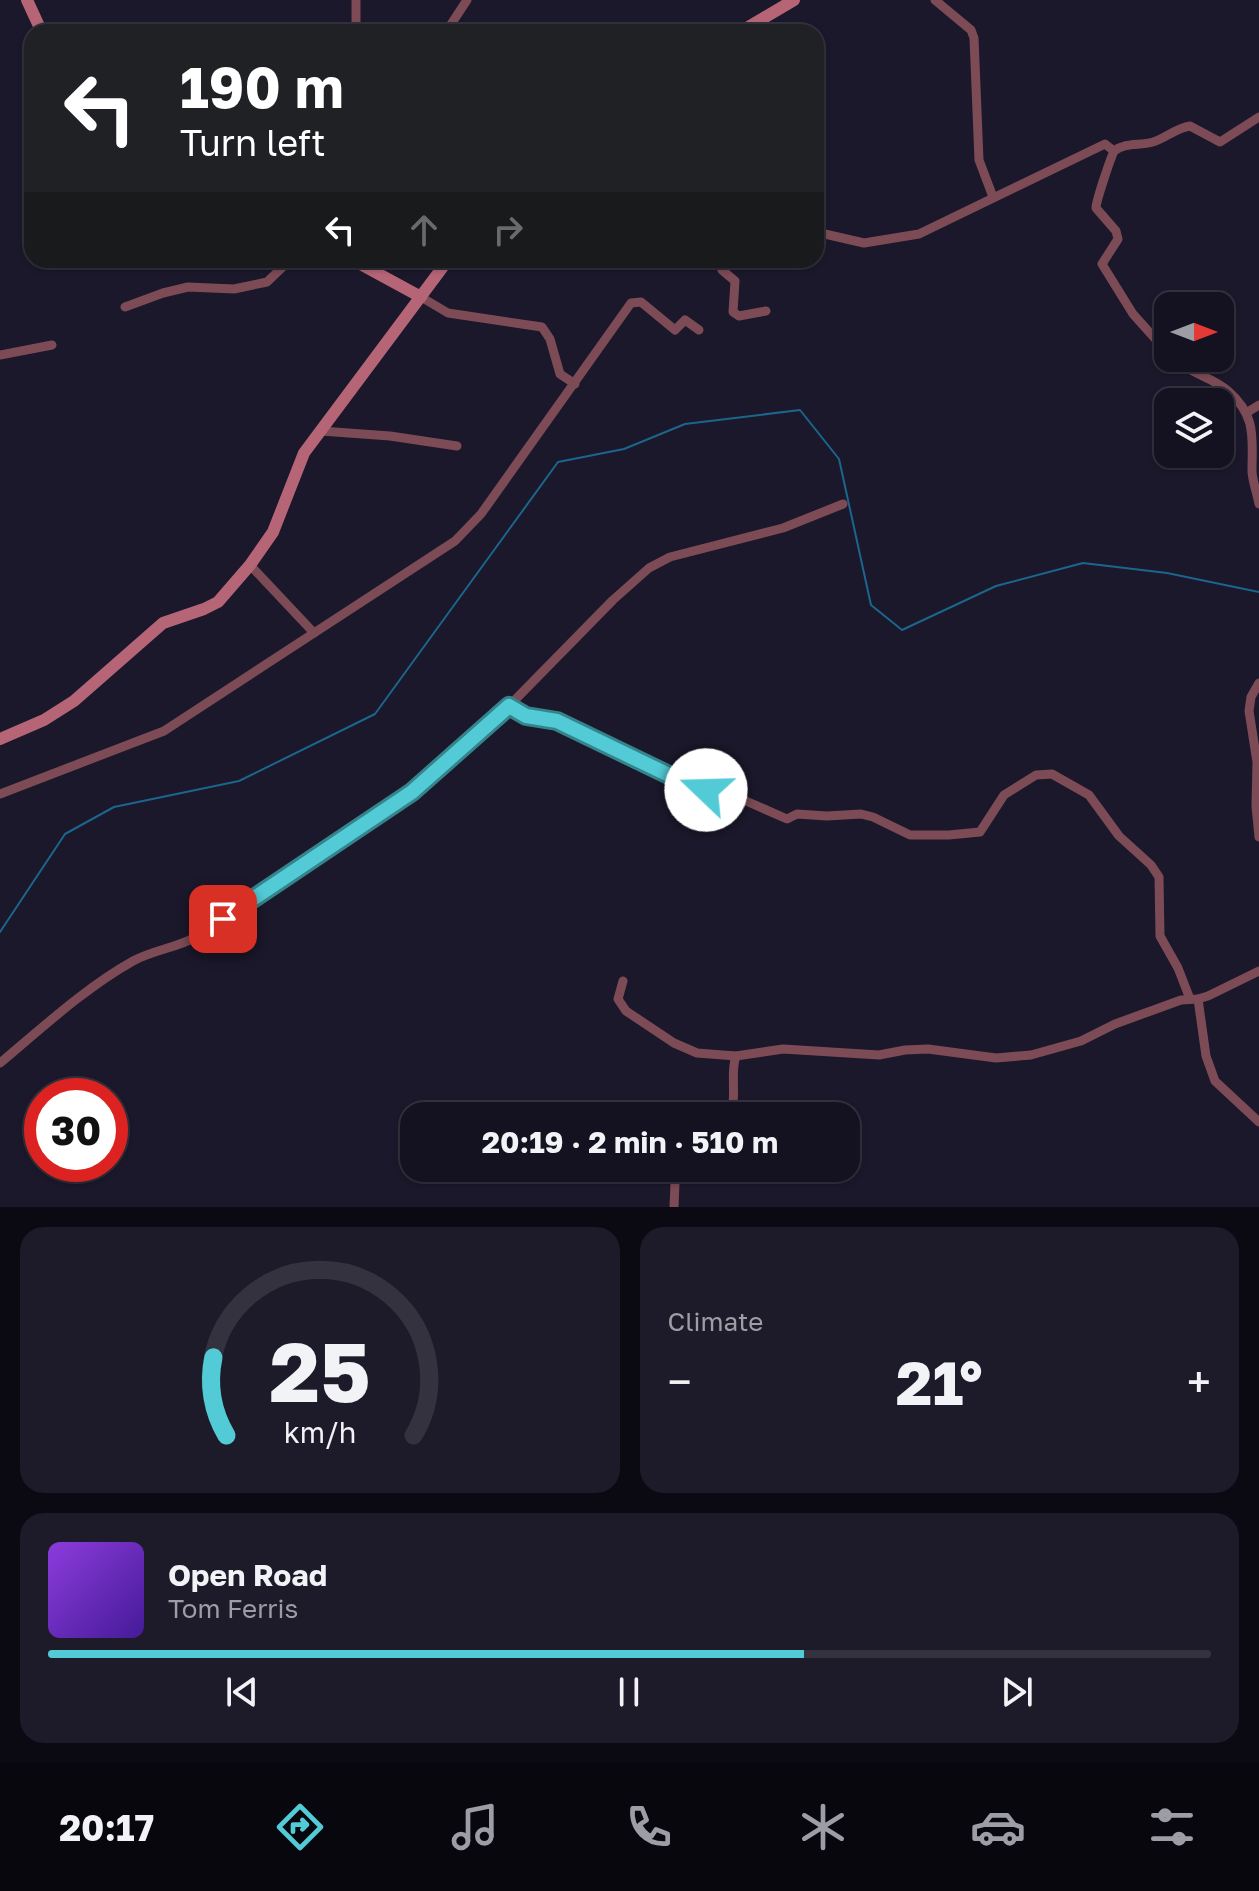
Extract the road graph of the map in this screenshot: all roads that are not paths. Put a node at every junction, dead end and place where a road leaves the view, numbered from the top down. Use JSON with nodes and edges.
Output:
{"nodes":[{"id":1,"x":27,"y":0,"type":"edge"},
{"id":2,"x":356,"y":0,"type":"edge"},
{"id":3,"x":467,"y":0,"type":"edge"},
{"id":4,"x":794,"y":0,"type":"edge"},
{"id":5,"x":935,"y":0,"type":"edge"},
{"id":6,"x":38,"y":24,"type":"edge"},
{"id":7,"x":356,"y":24,"type":"edge"},
{"id":8,"x":451,"y":24,"type":"edge"},
{"id":9,"x":754,"y":24,"type":"edge"},
{"id":10,"x":1259,"y":117,"type":"edge"},
{"id":11,"x":1114,"y":151,"type":"junction"},
{"id":12,"x":993,"y":197,"type":"junction"},
{"id":13,"x":824,"y":234,"type":"edge"},
{"id":14,"x":282,"y":268,"type":"edge"},
{"id":15,"x":368,"y":268,"type":"edge"},
{"id":16,"x":442,"y":268,"type":"edge"},
{"id":17,"x":723,"y":268,"type":"edge"},
{"id":18,"x":421,"y":297,"type":"junction"},
{"id":19,"x":125,"y":307,"type":"dead end"},
{"id":20,"x":766,"y":311,"type":"dead end"},
{"id":21,"x":699,"y":330,"type":"dead end"},
{"id":22,"x":1154,"y":337,"type":"edge"},
{"id":23,"x":52,"y":345,"type":"dead end"},
{"id":24,"x":0,"y":355,"type":"edge"},
{"id":25,"x":1191,"y":372,"type":"edge"},
{"id":26,"x":575,"y":384,"type":"junction"},
{"id":27,"x":1259,"y":405,"type":"edge"},
{"id":28,"x":1246,"y":413,"type":"junction"},
{"id":29,"x":321,"y":431,"type":"junction"},
{"id":30,"x":457,"y":446,"type":"dead end"},
{"id":31,"x":843,"y":504,"type":"dead end"},
{"id":32,"x":1259,"y":504,"type":"edge"},
{"id":33,"x":250,"y":565,"type":"junction"},
{"id":34,"x":314,"y":633,"type":"junction"},
{"id":35,"x":1259,"y":683,"type":"edge"},
{"id":36,"x":509,"y":706,"type":"junction"},
{"id":37,"x":0,"y":739,"type":"edge"},
{"id":38,"x":0,"y":794,"type":"edge"},
{"id":39,"x":1259,"y":837,"type":"edge"},
{"id":40,"x":1259,"y":971,"type":"edge"},
{"id":41,"x":623,"y":981,"type":"dead end"},
{"id":42,"x":1194,"y":999,"type":"junction"},
{"id":43,"x":736,"y":1056,"type":"junction"},
{"id":44,"x":0,"y":1063,"type":"edge"},
{"id":45,"x":730,"y":1102,"type":"edge"},
{"id":46,"x":1259,"y":1122,"type":"edge"},
{"id":47,"x":676,"y":1182,"type":"edge"},
{"id":48,"x":674,"y":1207,"type":"edge"}],
"edges":[{"from":1,"to":6,"type":"street"},
{"from":2,"to":7,"type":"street"},
{"from":3,"to":8,"type":"street"},
{"from":4,"to":9,"type":"street"},
{"from":5,"to":12,"type":"street"},
{"from":10,"to":11,"type":"street"},
{"from":11,"to":12,"type":"street"},
{"from":11,"to":22,"type":"street"},
{"from":12,"to":13,"type":"street"},
{"from":14,"to":19,"type":"street"},
{"from":15,"to":18,"type":"street"},
{"from":16,"to":18,"type":"street"},
{"from":17,"to":20,"type":"street"},
{"from":18,"to":26,"type":"street"},
{"from":18,"to":29,"type":"street"},
{"from":21,"to":26,"type":"street"},
{"from":23,"to":24,"type":"street"},
{"from":25,"to":28,"type":"street"},
{"from":26,"to":34,"type":"street"},
{"from":27,"to":28,"type":"street"},
{"from":28,"to":32,"type":"street"},
{"from":29,"to":30,"type":"street"},
{"from":29,"to":33,"type":"street"},
{"from":31,"to":36,"type":"street"},
{"from":33,"to":34,"type":"street"},
{"from":33,"to":37,"type":"street"},
{"from":34,"to":38,"type":"street"},
{"from":35,"to":39,"type":"street"},
{"from":36,"to":42,"type":"street"},
{"from":36,"to":44,"type":"street"},
{"from":40,"to":42,"type":"street"},
{"from":41,"to":43,"type":"street"},
{"from":42,"to":43,"type":"street"},
{"from":42,"to":46,"type":"street"},
{"from":43,"to":45,"type":"street"},
{"from":47,"to":48,"type":"street"}]}
